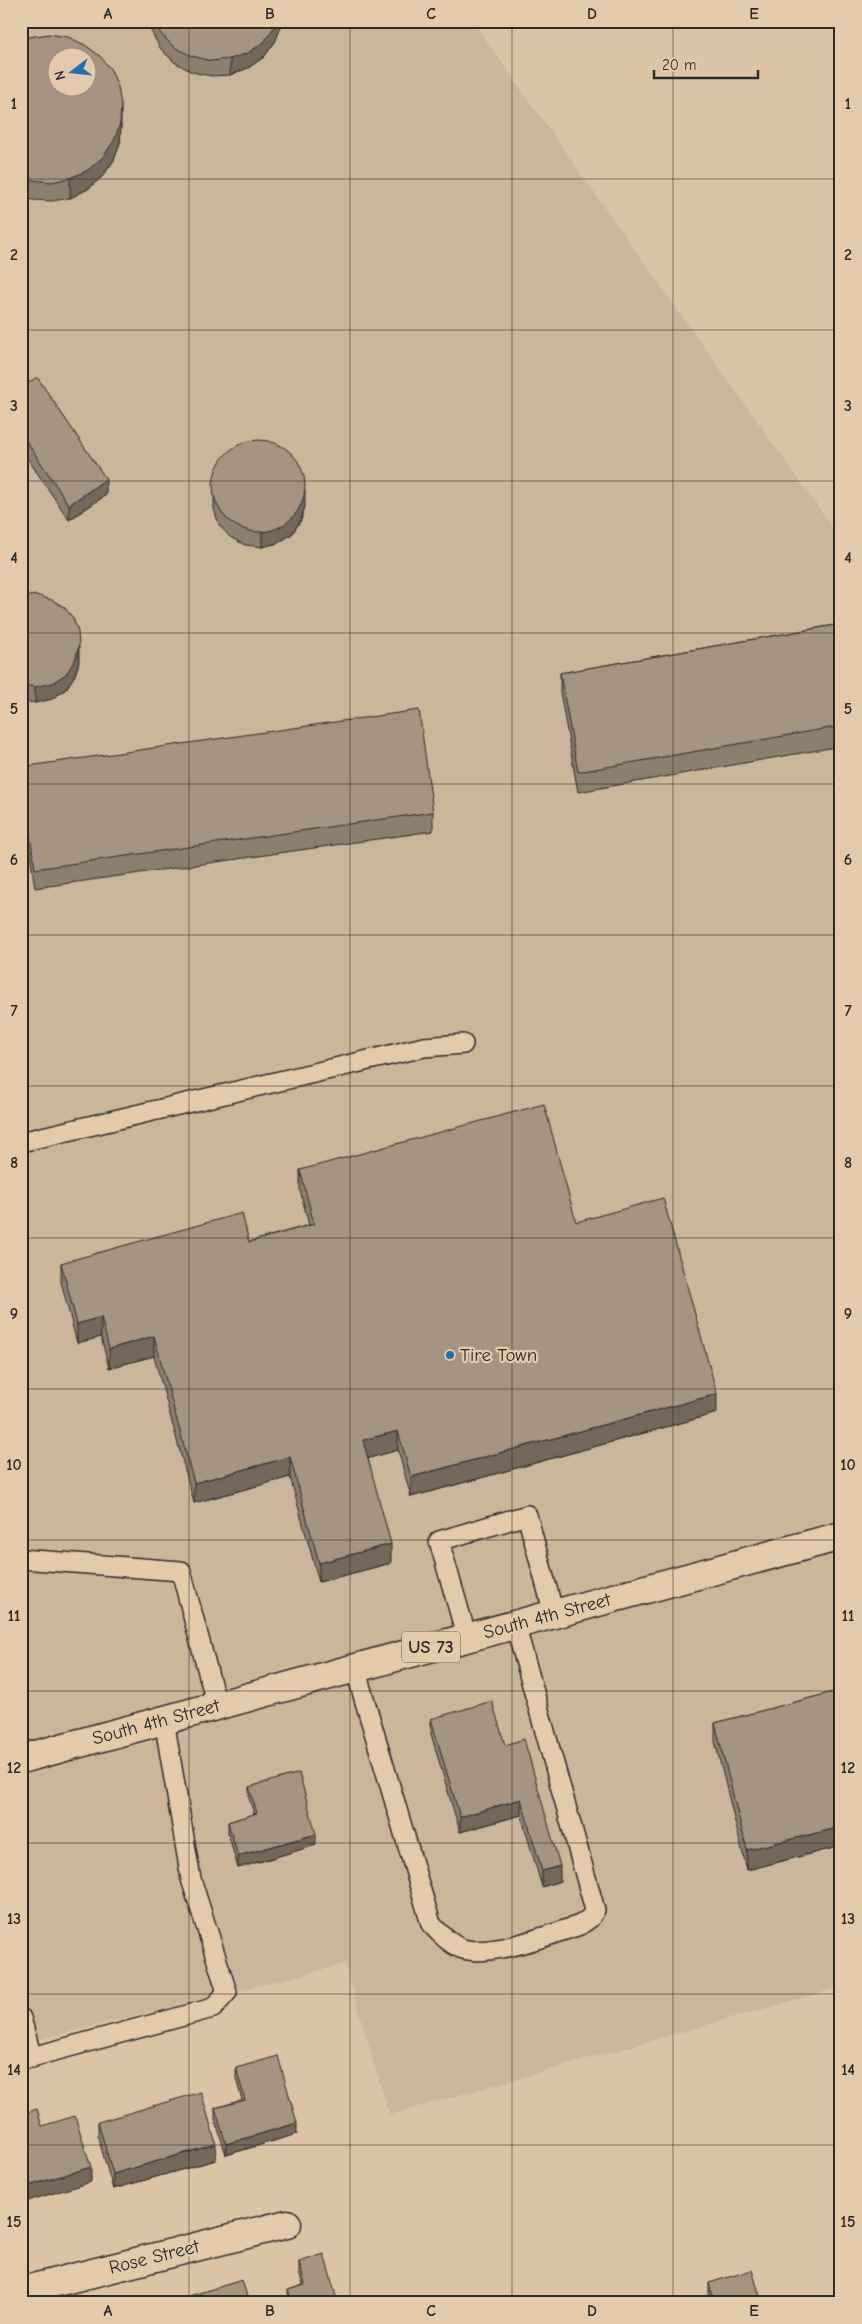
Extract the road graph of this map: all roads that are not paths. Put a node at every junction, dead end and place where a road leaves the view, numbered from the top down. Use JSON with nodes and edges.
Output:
{"nodes":[{"id":1,"x":462,"y":1044,"type":"dead end"},
{"id":2,"x":21,"y":1142,"type":"edge"},
{"id":3,"x":841,"y":1536,"type":"edge"},
{"id":4,"x":21,"y":1559,"type":"edge"},
{"id":5,"x":554,"y":1614,"type":"junction"},
{"id":6,"x":516,"y":1624,"type":"junction"},
{"id":7,"x":467,"y":1638,"type":"junction"},
{"id":8,"x":355,"y":1668,"type":"junction"},
{"id":9,"x":217,"y":1706,"type":"junction"},
{"id":10,"x":164,"y":1720,"type":"junction"},
{"id":11,"x":21,"y":1759,"type":"edge"},
{"id":12,"x":21,"y":2018,"type":"edge"},
{"id":13,"x":27,"y":2059,"type":"edge"},
{"id":14,"x":287,"y":2224,"type":"dead end"},
{"id":15,"x":21,"y":2291,"type":"edge"}],
"edges":[{"from":1,"to":2,"type":"lane"},
{"from":3,"to":5,"type":"main road","name":"South 4th Street","number":"US 73"},
{"from":4,"to":9,"type":"lane"},
{"from":5,"to":6,"type":"main road","name":"South 4th Street","number":"US 73"},
{"from":5,"to":7,"type":"lane"},
{"from":6,"to":7,"type":"main road","name":"South 4th Street","number":"US 73"},
{"from":6,"to":8,"type":"lane"},
{"from":7,"to":8,"type":"main road","name":"South 4th Street","number":"US 73"},
{"from":8,"to":9,"type":"main road","name":"South 4th Street","number":"US 73"},
{"from":9,"to":10,"type":"main road","name":"South 4th Street","number":"US 73"},
{"from":10,"to":11,"type":"main road","name":"South 4th Street","number":"US 73"},
{"from":10,"to":13,"type":"lane"},
{"from":12,"to":13,"type":"lane"},
{"from":14,"to":15,"type":"main road","name":"Rose Street"}]}
